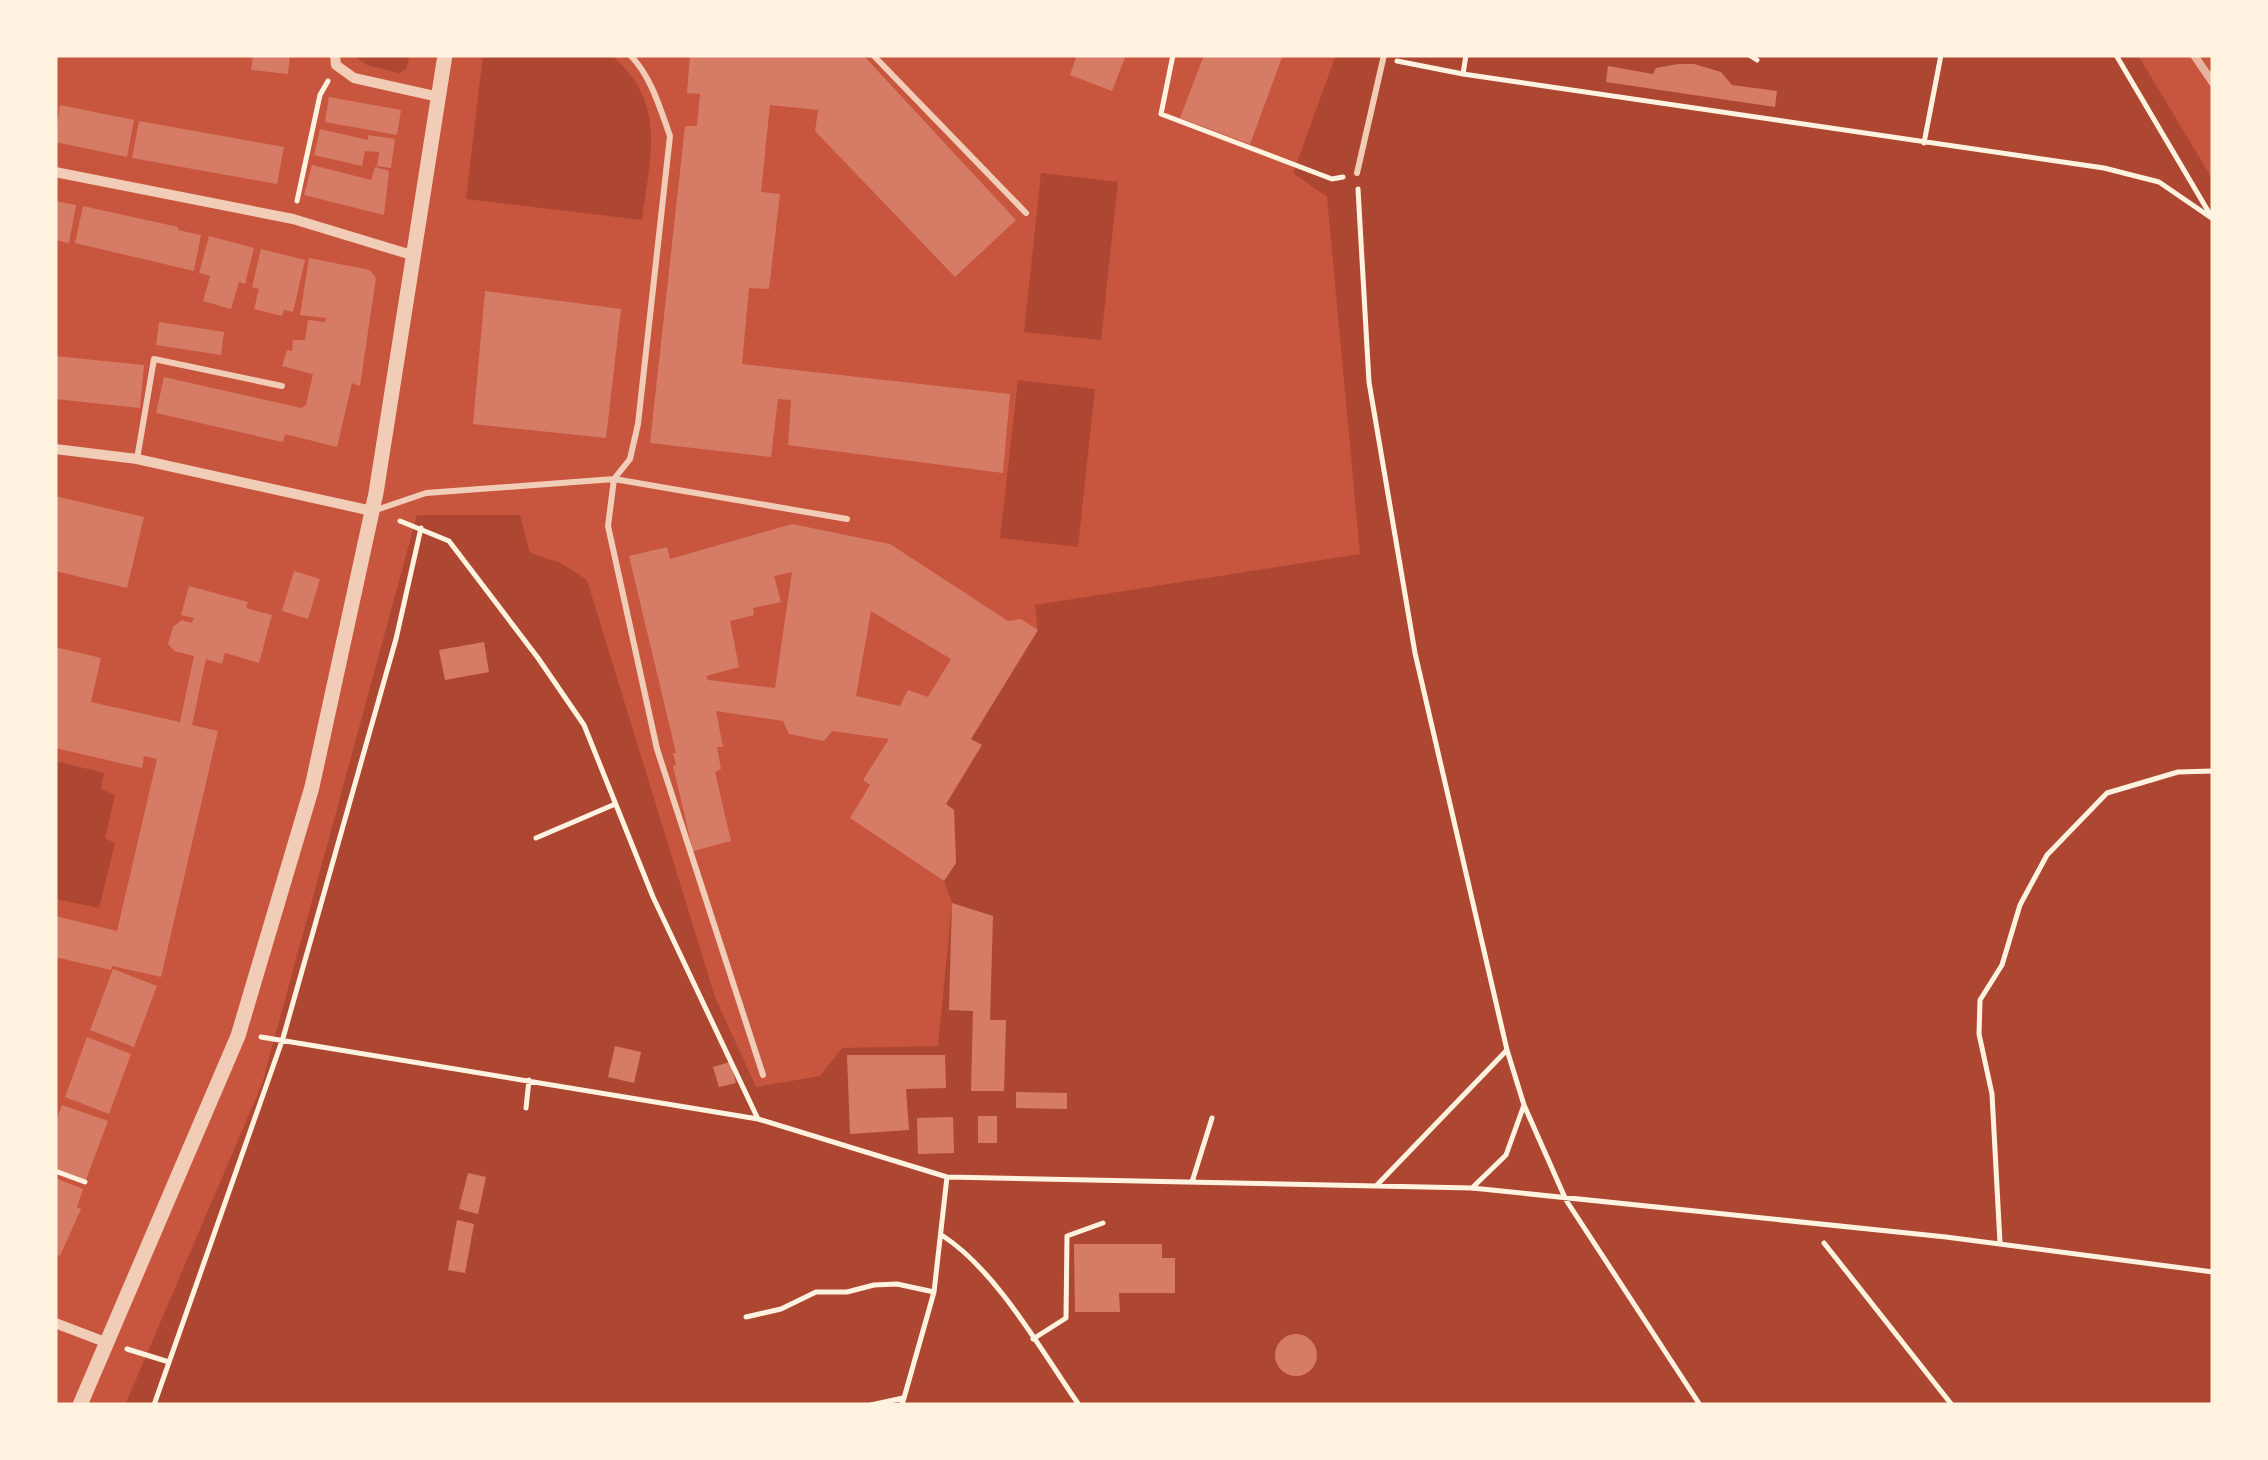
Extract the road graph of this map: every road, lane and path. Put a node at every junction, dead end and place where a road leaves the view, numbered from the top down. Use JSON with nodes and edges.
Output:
{"nodes":[{"id":1,"x":445,"y":55,"type":"edge"},
{"id":2,"x":630,"y":55,"type":"edge"},
{"id":3,"x":873,"y":55,"type":"edge"},
{"id":4,"x":1173,"y":55,"type":"edge"},
{"id":5,"x":1466,"y":55,"type":"edge"},
{"id":6,"x":1749,"y":55,"type":"edge"},
{"id":7,"x":1942,"y":55,"type":"edge"},
{"id":8,"x":2116,"y":55,"type":"edge"},
{"id":9,"x":1383,"y":57,"type":"edge"},
{"id":10,"x":336,"y":60,"type":"edge"},
{"id":11,"x":1757,"y":60,"type":"dead end"},
{"id":12,"x":1463,"y":74,"type":"junction"},
{"id":13,"x":439,"y":97,"type":"junction"},
{"id":14,"x":1924,"y":143,"type":"junction"},
{"id":15,"x":55,"y":172,"type":"edge"},
{"id":16,"x":1357,"y":173,"type":"junction"},
{"id":17,"x":1026,"y":213,"type":"dead end"},
{"id":18,"x":293,"y":219,"type":"junction"},
{"id":19,"x":2213,"y":219,"type":"edge"},
{"id":20,"x":416,"y":256,"type":"junction"},
{"id":21,"x":282,"y":386,"type":"dead end"},
{"id":22,"x":55,"y":449,"type":"edge"},
{"id":23,"x":136,"y":459,"type":"junction"},
{"id":24,"x":614,"y":479,"type":"junction"},
{"id":25,"x":372,"y":511,"type":"junction"},
{"id":26,"x":848,"y":519,"type":"dead end"},
{"id":27,"x":421,"y":528,"type":"junction"},
{"id":28,"x":2213,"y":771,"type":"edge"},
{"id":29,"x":613,"y":805,"type":"junction"},
{"id":30,"x":536,"y":838,"type":"dead end"},
{"id":31,"x":238,"y":1036,"type":"junction"},
{"id":32,"x":283,"y":1038,"type":"junction"},
{"id":33,"x":1506,"y":1050,"type":"junction"},
{"id":34,"x":763,"y":1076,"type":"dead end"},
{"id":35,"x":530,"y":1080,"type":"junction"},
{"id":36,"x":1524,"y":1105,"type":"junction"},
{"id":37,"x":526,"y":1108,"type":"dead end"},
{"id":38,"x":1212,"y":1118,"type":"dead end"},
{"id":39,"x":758,"y":1119,"type":"junction"},
{"id":40,"x":55,"y":1171,"type":"edge"},
{"id":41,"x":947,"y":1177,"type":"junction"},
{"id":42,"x":85,"y":1182,"type":"dead end"},
{"id":43,"x":1192,"y":1182,"type":"junction"},
{"id":44,"x":1376,"y":1186,"type":"junction"},
{"id":45,"x":1472,"y":1188,"type":"junction"},
{"id":46,"x":1566,"y":1200,"type":"junction"},
{"id":47,"x":1104,"y":1222,"type":"dead end"},
{"id":48,"x":942,"y":1236,"type":"junction"},
{"id":49,"x":1824,"y":1243,"type":"dead end"},
{"id":50,"x":2000,"y":1243,"type":"junction"},
{"id":51,"x":2213,"y":1272,"type":"edge"},
{"id":52,"x":934,"y":1292,"type":"junction"},
{"id":53,"x":746,"y":1317,"type":"dead end"},
{"id":54,"x":55,"y":1323,"type":"edge"},
{"id":55,"x":1033,"y":1340,"type":"junction"},
{"id":56,"x":105,"y":1342,"type":"junction"},
{"id":57,"x":169,"y":1362,"type":"junction"},
{"id":58,"x":903,"y":1402,"type":"edge"},
{"id":59,"x":80,"y":1405,"type":"edge"},
{"id":60,"x":154,"y":1405,"type":"edge"},
{"id":61,"x":872,"y":1405,"type":"edge"},
{"id":62,"x":1080,"y":1405,"type":"edge"},
{"id":63,"x":1700,"y":1405,"type":"edge"},
{"id":64,"x":1952,"y":1405,"type":"edge"}],
"edges":[{"from":1,"to":13,"type":"street"},
{"from":2,"to":24,"type":"lane"},
{"from":3,"to":17,"type":"lane"},
{"from":4,"to":16,"type":"path"},
{"from":5,"to":12,"type":"path"},
{"from":6,"to":11,"type":"path"},
{"from":7,"to":14,"type":"path"},
{"from":8,"to":19,"type":"path"},
{"from":9,"to":12,"type":"path"},
{"from":9,"to":16,"type":"lane"},
{"from":10,"to":13,"type":"street"},
{"from":10,"to":18,"type":"path"},
{"from":12,"to":14,"type":"path"},
{"from":13,"to":20,"type":"street"},
{"from":14,"to":19,"type":"path"},
{"from":15,"to":18,"type":"street"},
{"from":16,"to":33,"type":"path"},
{"from":18,"to":20,"type":"street"},
{"from":20,"to":25,"type":"street"},
{"from":21,"to":23,"type":"lane"},
{"from":22,"to":23,"type":"street"},
{"from":23,"to":25,"type":"street"},
{"from":24,"to":25,"type":"lane"},
{"from":24,"to":26,"type":"lane"},
{"from":24,"to":34,"type":"lane"},
{"from":25,"to":27,"type":"path"},
{"from":25,"to":31,"type":"street"},
{"from":27,"to":29,"type":"path"},
{"from":27,"to":32,"type":"path"},
{"from":28,"to":50,"type":"path"},
{"from":29,"to":30,"type":"path"},
{"from":29,"to":39,"type":"path"},
{"from":31,"to":32,"type":"path"},
{"from":31,"to":56,"type":"street"},
{"from":32,"to":35,"type":"path"},
{"from":32,"to":57,"type":"path"},
{"from":33,"to":36,"type":"path"},
{"from":33,"to":44,"type":"path"},
{"from":35,"to":37,"type":"path"},
{"from":35,"to":39,"type":"path"},
{"from":36,"to":45,"type":"path"},
{"from":36,"to":46,"type":"path"},
{"from":38,"to":43,"type":"path"},
{"from":39,"to":41,"type":"path"},
{"from":40,"to":42,"type":"path"},
{"from":41,"to":43,"type":"path"},
{"from":41,"to":48,"type":"path"},
{"from":43,"to":44,"type":"path"},
{"from":44,"to":45,"type":"path"},
{"from":45,"to":46,"type":"path"},
{"from":46,"to":50,"type":"path"},
{"from":46,"to":63,"type":"path"},
{"from":47,"to":55,"type":"path"},
{"from":48,"to":52,"type":"path"},
{"from":48,"to":55,"type":"path"},
{"from":49,"to":64,"type":"path"},
{"from":50,"to":51,"type":"path"},
{"from":52,"to":53,"type":"path"},
{"from":52,"to":58,"type":"path"},
{"from":54,"to":56,"type":"street"},
{"from":55,"to":62,"type":"path"},
{"from":56,"to":57,"type":"path"},
{"from":56,"to":59,"type":"street"},
{"from":57,"to":60,"type":"path"},
{"from":58,"to":61,"type":"path"}]}
